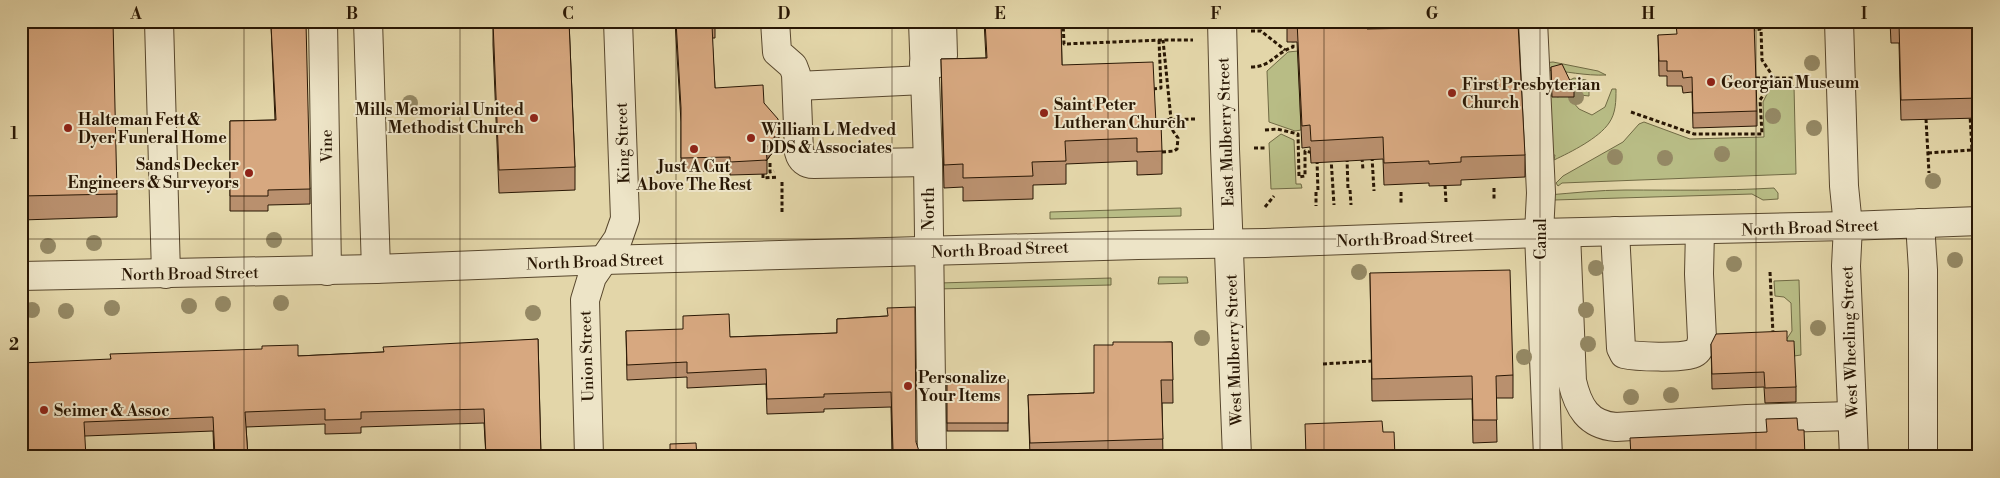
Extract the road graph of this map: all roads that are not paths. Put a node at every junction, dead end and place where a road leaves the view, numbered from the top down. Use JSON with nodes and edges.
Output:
{"nodes":[{"id":1,"x":159,"y":21,"type":"edge"},
{"id":2,"x":323,"y":21,"type":"edge"},
{"id":3,"x":368,"y":21,"type":"edge"},
{"id":4,"x":618,"y":21,"type":"edge"},
{"id":5,"x":775,"y":21,"type":"edge"},
{"id":6,"x":923,"y":21,"type":"edge"},
{"id":7,"x":942,"y":21,"type":"edge"},
{"id":8,"x":1533,"y":21,"type":"edge"},
{"id":9,"x":1839,"y":21,"type":"edge"},
{"id":10,"x":1231,"y":30,"type":"edge"},
{"id":11,"x":924,"y":72,"type":"junction"},
{"id":12,"x":797,"y":86,"type":"junction"},
{"id":13,"x":928,"y":162,"type":"junction"},
{"id":14,"x":1979,"y":220,"type":"edge"},
{"id":15,"x":1920,"y":223,"type":"junction"},
{"id":16,"x":1848,"y":226,"type":"junction"},
{"id":17,"x":1700,"y":230,"type":"junction"},
{"id":18,"x":1615,"y":231,"type":"junction"},
{"id":19,"x":1539,"y":233,"type":"junction"},
{"id":20,"x":1566,"y":233,"type":"junction"},
{"id":21,"x":1228,"y":244,"type":"junction"},
{"id":22,"x":928,"y":251,"type":"junction"},
{"id":23,"x":604,"y":260,"type":"junction"},
{"id":24,"x":376,"y":270,"type":"junction"},
{"id":25,"x":327,"y":271,"type":"junction"},
{"id":26,"x":166,"y":274,"type":"junction"},
{"id":27,"x":21,"y":276,"type":"edge"},
{"id":28,"x":1852,"y":416,"type":"junction"},
{"id":29,"x":589,"y":457,"type":"edge"},
{"id":30,"x":932,"y":457,"type":"edge"},
{"id":31,"x":1237,"y":457,"type":"edge"},
{"id":32,"x":1548,"y":457,"type":"edge"},
{"id":33,"x":1854,"y":457,"type":"edge"},
{"id":34,"x":1923,"y":457,"type":"edge"}],
"edges":[{"from":1,"to":26,"type":"street"},
{"from":2,"to":25,"type":"street","name":"Vine"},
{"from":3,"to":24,"type":"street"},
{"from":4,"to":23,"type":"street","name":"King Street"},
{"from":5,"to":12,"type":"street"},
{"from":6,"to":11,"type":"street","name":"North"},
{"from":7,"to":11,"type":"street"},
{"from":8,"to":19,"type":"street","name":"Canal"},
{"from":9,"to":16,"type":"street","name":"West Wheeling Street"},
{"from":10,"to":21,"type":"street","name":"East Mulberry Street"},
{"from":11,"to":12,"type":"street"},
{"from":11,"to":13,"type":"street","name":"North"},
{"from":12,"to":13,"type":"street"},
{"from":13,"to":22,"type":"street","name":"North"},
{"from":14,"to":15,"type":"street","name":"North Broad Street"},
{"from":15,"to":16,"type":"street","name":"North Broad Street"},
{"from":15,"to":34,"type":"street"},
{"from":16,"to":17,"type":"street","name":"North Broad Street"},
{"from":16,"to":28,"type":"street","name":"West Wheeling Street"},
{"from":17,"to":18,"type":"street","name":"North Broad Street"},
{"from":17,"to":18,"type":"street"},
{"from":18,"to":20,"type":"street","name":"North Broad Street"},
{"from":19,"to":20,"type":"street","name":"North Broad Street"},
{"from":19,"to":21,"type":"street","name":"North Broad Street"},
{"from":19,"to":32,"type":"street","name":"Canal"},
{"from":20,"to":28,"type":"street"},
{"from":21,"to":22,"type":"street","name":"North Broad Street"},
{"from":21,"to":31,"type":"street","name":"West Mulberry Street"},
{"from":22,"to":23,"type":"street","name":"North Broad Street"},
{"from":22,"to":30,"type":"street","name":"North"},
{"from":23,"to":24,"type":"street","name":"North Broad Street"},
{"from":23,"to":29,"type":"street","name":"Union Street"},
{"from":24,"to":25,"type":"street","name":"North Broad Street"},
{"from":25,"to":26,"type":"street","name":"North Broad Street"},
{"from":26,"to":27,"type":"street","name":"North Broad Street"},
{"from":28,"to":33,"type":"street","name":"West Wheeling Street"}]}
